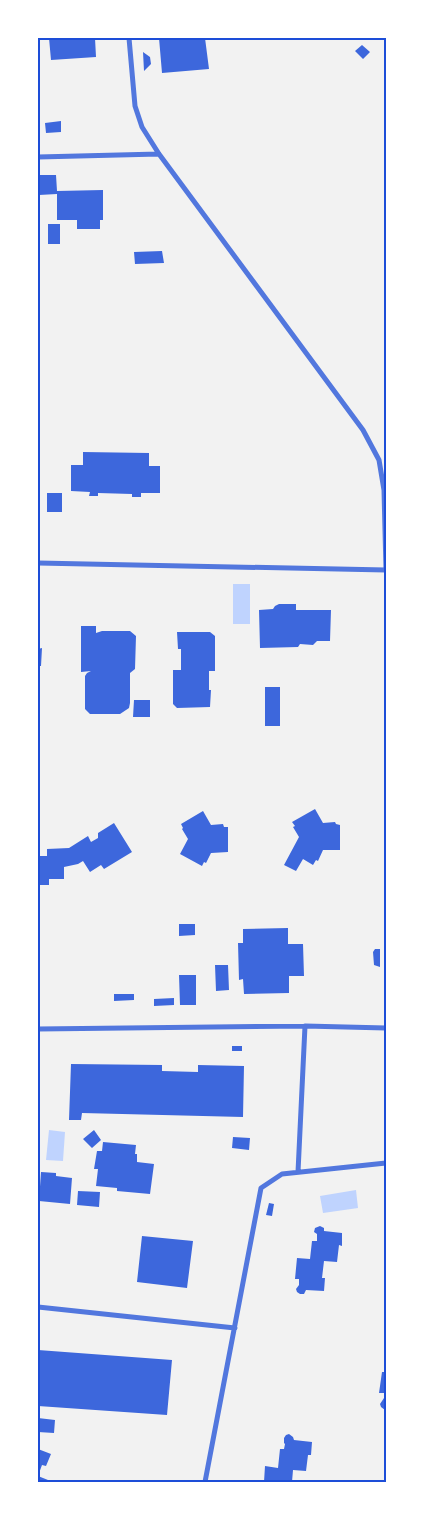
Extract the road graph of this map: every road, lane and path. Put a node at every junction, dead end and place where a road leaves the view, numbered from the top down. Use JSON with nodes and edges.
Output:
{"nodes":[{"id":1,"x":129,"y":38,"type":"edge"},
{"id":2,"x":159,"y":154,"type":"junction"},
{"id":3,"x":38,"y":157,"type":"edge"},
{"id":4,"x":38,"y":563,"type":"edge"},
{"id":5,"x":386,"y":570,"type":"edge"},
{"id":6,"x":305,"y":1026,"type":"junction"},
{"id":7,"x":386,"y":1028,"type":"edge"},
{"id":8,"x":38,"y":1029,"type":"edge"},
{"id":9,"x":386,"y":1163,"type":"edge"},
{"id":10,"x":298,"y":1172,"type":"junction"},
{"id":11,"x":38,"y":1307,"type":"edge"},
{"id":12,"x":235,"y":1328,"type":"junction"},
{"id":13,"x":205,"y":1482,"type":"edge"}],
"edges":[{"from":1,"to":2,"type":"street"},
{"from":2,"to":3,"type":"street"},
{"from":2,"to":5,"type":"street"},
{"from":4,"to":5,"type":"street"},
{"from":6,"to":7,"type":"street"},
{"from":6,"to":8,"type":"street"},
{"from":6,"to":10,"type":"street"},
{"from":9,"to":10,"type":"street"},
{"from":10,"to":12,"type":"street"},
{"from":11,"to":12,"type":"street"},
{"from":12,"to":13,"type":"street"}]}
